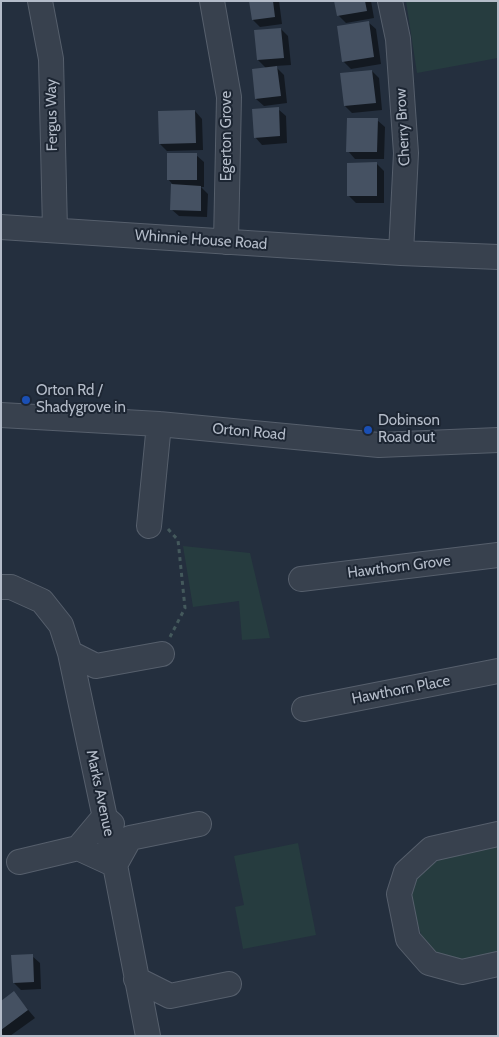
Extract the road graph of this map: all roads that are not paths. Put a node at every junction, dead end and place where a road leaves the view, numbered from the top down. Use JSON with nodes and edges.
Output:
{"nodes":[{"id":1,"x":40,"y":1,"type":"edge"},
{"id":2,"x":212,"y":1,"type":"edge"},
{"id":3,"x":390,"y":1,"type":"edge"},
{"id":4,"x":1,"y":227,"type":"edge"},
{"id":5,"x":55,"y":230,"type":"junction"},
{"id":6,"x":226,"y":242,"type":"junction"},
{"id":7,"x":402,"y":253,"type":"junction"},
{"id":8,"x":498,"y":257,"type":"edge"},
{"id":9,"x":1,"y":415,"type":"edge"},
{"id":10,"x":159,"y":424,"type":"junction"},
{"id":11,"x":498,"y":440,"type":"edge"},
{"id":12,"x":149,"y":526,"type":"road end"},
{"id":13,"x":498,"y":554,"type":"edge"},
{"id":14,"x":301,"y":579,"type":"dead end"},
{"id":15,"x":1,"y":587,"type":"edge"},
{"id":16,"x":70,"y":653,"type":"junction"},
{"id":17,"x":162,"y":654,"type":"road end"},
{"id":18,"x":96,"y":666,"type":"junction"},
{"id":19,"x":498,"y":671,"type":"edge"},
{"id":20,"x":78,"y":690,"type":"junction"},
{"id":21,"x":304,"y":710,"type":"dead end"},
{"id":22,"x":104,"y":818,"type":"junction"},
{"id":23,"x":199,"y":824,"type":"dead end"},
{"id":24,"x":498,"y":834,"type":"edge"},
{"id":25,"x":130,"y":838,"type":"junction"},
{"id":26,"x":78,"y":848,"type":"junction"},
{"id":27,"x":19,"y":862,"type":"dead end"},
{"id":28,"x":115,"y":866,"type":"junction"},
{"id":29,"x":498,"y":964,"type":"edge"},
{"id":30,"x":136,"y":979,"type":"junction"},
{"id":31,"x":229,"y":984,"type":"dead end"},
{"id":32,"x":170,"y":996,"type":"junction"},
{"id":33,"x":147,"y":1032,"type":"edge"}],
"edges":[{"from":1,"to":5,"type":"street","name":"Fergus Way"},
{"from":2,"to":6,"type":"street","name":"Egerton Grove"},
{"from":3,"to":7,"type":"street","name":"Cherry Brow"},
{"from":4,"to":5,"type":"street","name":"Whinnie House Road"},
{"from":5,"to":6,"type":"street","name":"Whinnie House Road"},
{"from":6,"to":7,"type":"street","name":"Whinnie House Road"},
{"from":7,"to":8,"type":"street","name":"Whinnie House Road"},
{"from":9,"to":10,"type":"street","name":"Orton Road"},
{"from":10,"to":11,"type":"street","name":"Orton Road"},
{"from":10,"to":12,"type":"street"},
{"from":13,"to":14,"type":"street","name":"Hawthorn Grove"},
{"from":15,"to":16,"type":"street","name":"Marks Avenue"},
{"from":16,"to":18,"type":"street"},
{"from":16,"to":20,"type":"street","name":"Marks Avenue"},
{"from":17,"to":18,"type":"street"},
{"from":18,"to":20,"type":"street"},
{"from":19,"to":21,"type":"street","name":"Hawthorn Place"},
{"from":20,"to":22,"type":"street","name":"Marks Avenue"},
{"from":22,"to":25,"type":"street"},
{"from":22,"to":26,"type":"street"},
{"from":22,"to":28,"type":"street","name":"Marks Avenue"},
{"from":23,"to":25,"type":"street"},
{"from":24,"to":29,"type":"street"},
{"from":25,"to":28,"type":"street"},
{"from":26,"to":27,"type":"street"},
{"from":26,"to":28,"type":"street"},
{"from":28,"to":30,"type":"street","name":"Marks Avenue"},
{"from":30,"to":32,"type":"street"},
{"from":30,"to":33,"type":"street","name":"Marks Avenue"},
{"from":31,"to":32,"type":"street"},
{"from":32,"to":33,"type":"street"}]}
